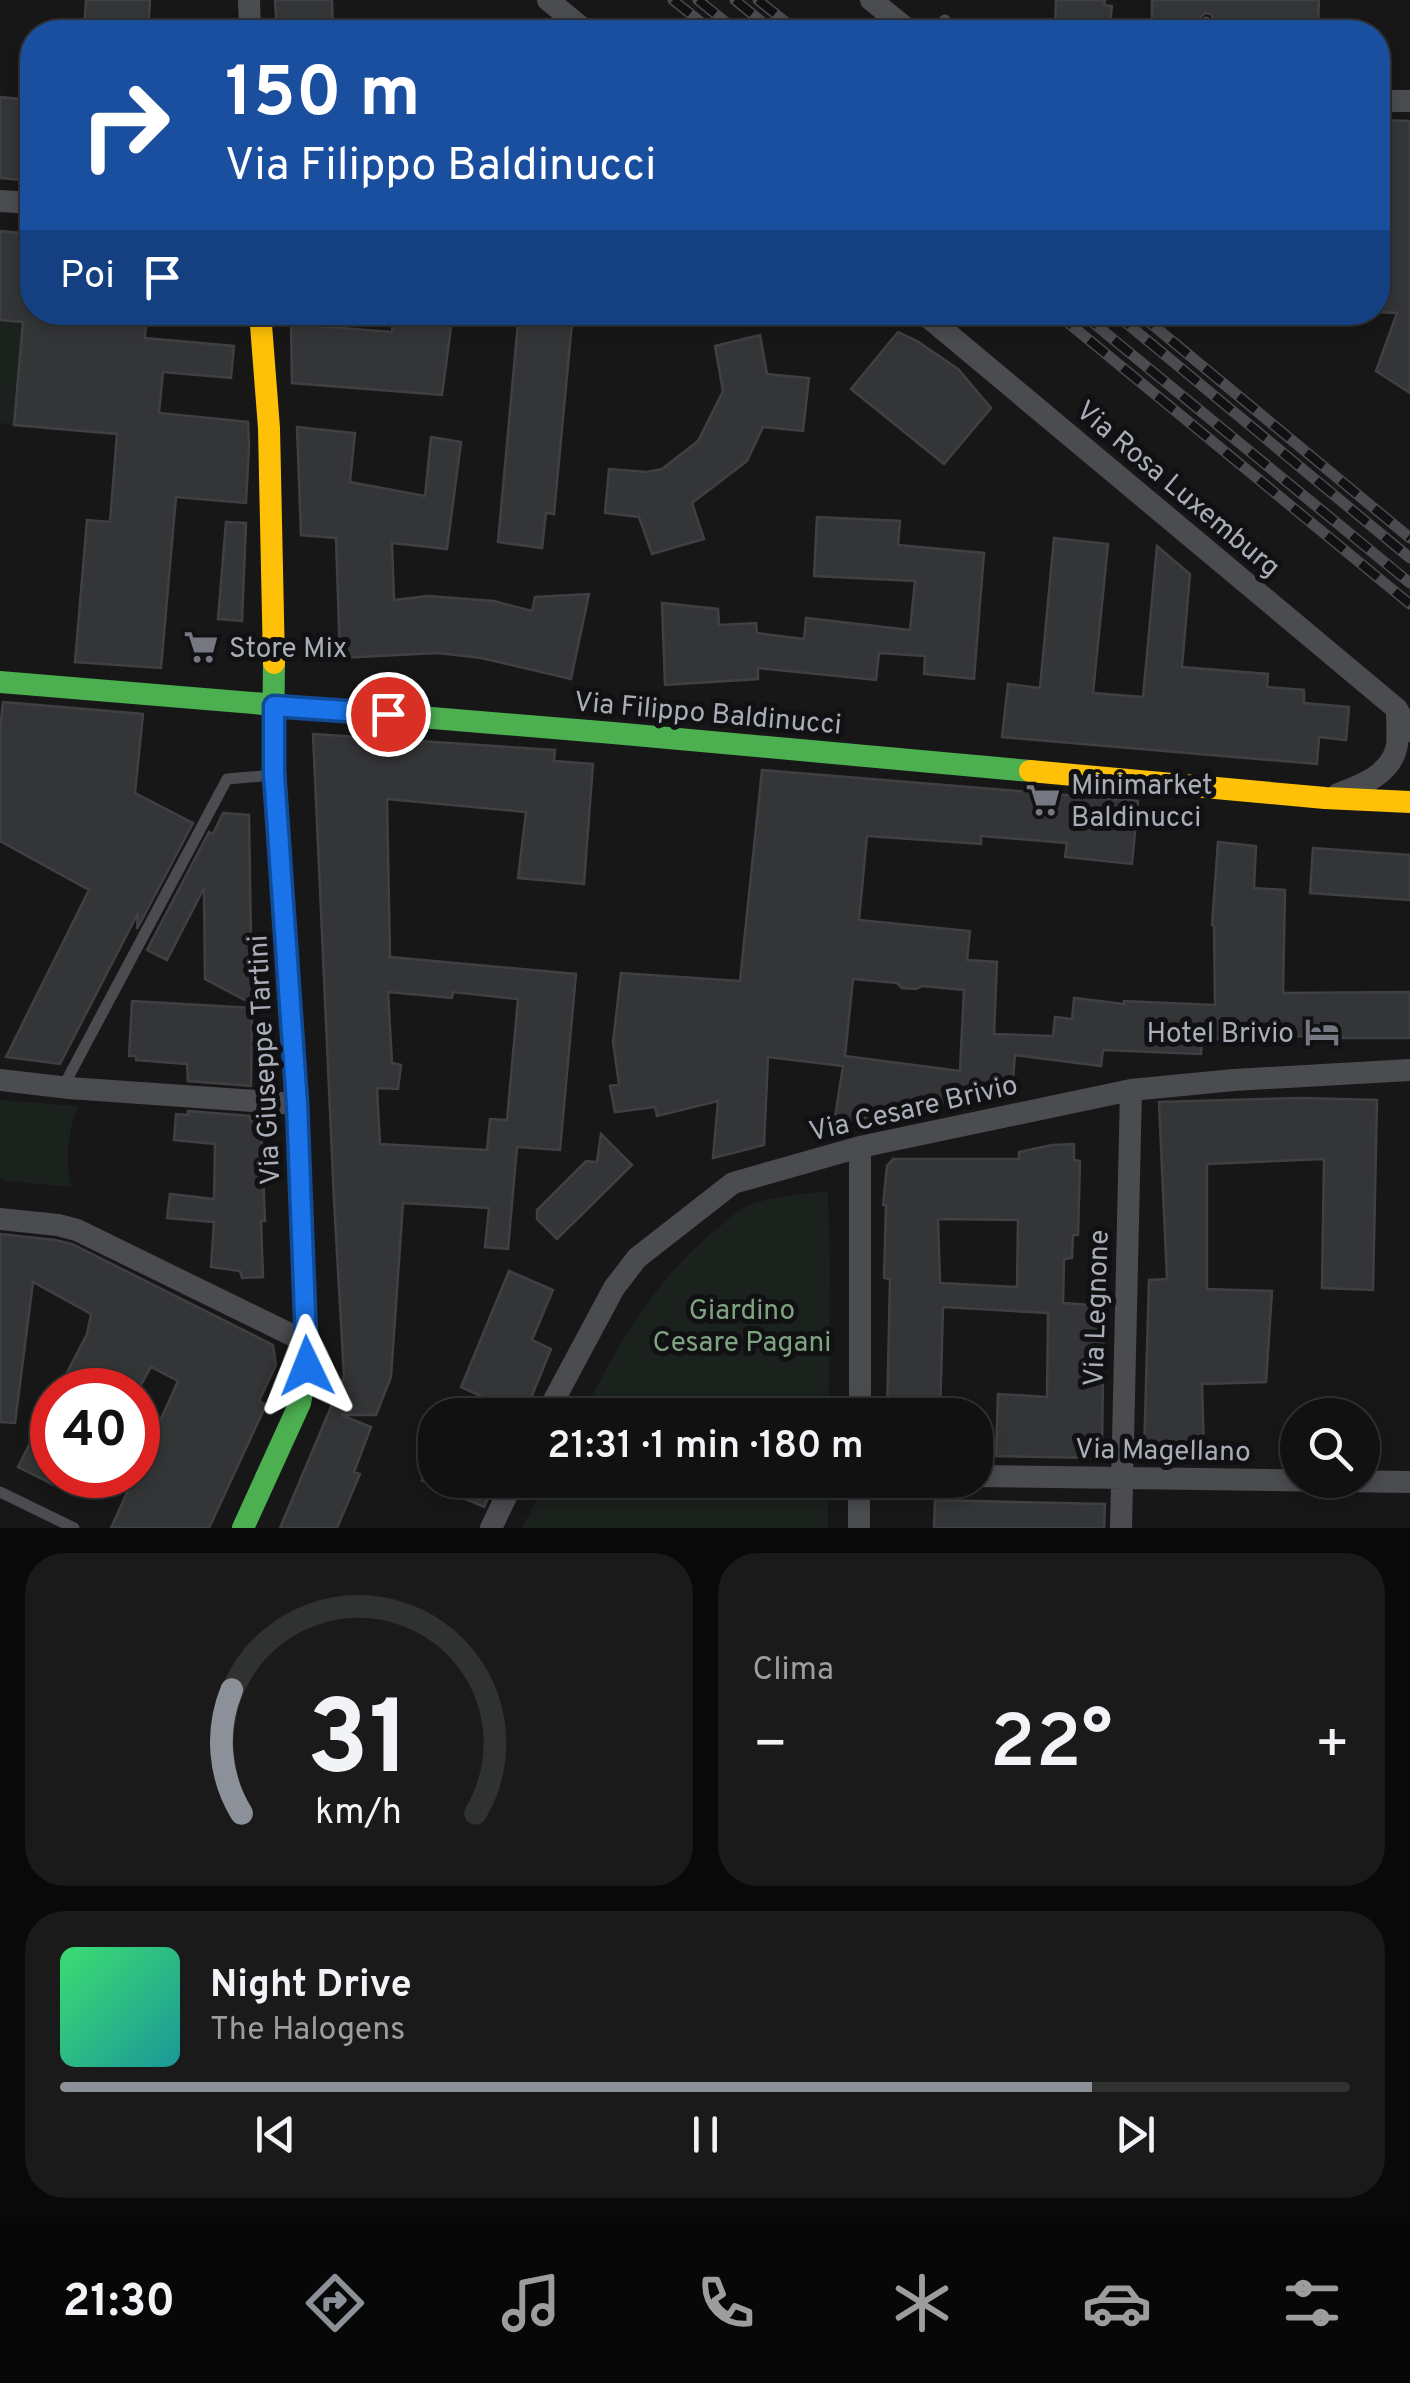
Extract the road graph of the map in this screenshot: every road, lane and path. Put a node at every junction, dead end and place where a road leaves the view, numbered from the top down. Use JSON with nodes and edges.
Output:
{"nodes":[{"id":1,"x":548,"y":0,"type":"edge"},
{"id":2,"x":871,"y":0,"type":"edge"},
{"id":3,"x":572,"y":20,"type":"edge"},
{"id":4,"x":896,"y":20,"type":"edge"},
{"id":5,"x":261,"y":325,"type":"edge"},
{"id":6,"x":938,"y":325,"type":"edge"},
{"id":7,"x":0,"y":682,"type":"edge"},
{"id":8,"x":274,"y":706,"type":"junction"},
{"id":9,"x":1397,"y":709,"type":"junction"},
{"id":10,"x":1410,"y":731,"type":"edge"},
{"id":11,"x":274,"y":774,"type":"junction"},
{"id":12,"x":1325,"y":798,"type":"junction"},
{"id":13,"x":1410,"y":802,"type":"edge"},
{"id":14,"x":1410,"y":1070,"type":"edge"},
{"id":15,"x":0,"y":1080,"type":"edge"},
{"id":16,"x":62,"y":1087,"type":"junction"},
{"id":17,"x":1131,"y":1090,"type":"junction"},
{"id":18,"x":297,"y":1104,"type":"junction"},
{"id":19,"x":860,"y":1147,"type":"junction"},
{"id":20,"x":0,"y":1219,"type":"edge"},
{"id":21,"x":306,"y":1342,"type":"junction"},
{"id":22,"x":555,"y":1398,"type":"edge"},
{"id":23,"x":860,"y":1398,"type":"edge"},
{"id":24,"x":993,"y":1476,"type":"edge"},
{"id":25,"x":1121,"y":1478,"type":"junction"},
{"id":26,"x":1410,"y":1482,"type":"edge"},
{"id":27,"x":0,"y":1492,"type":"edge"},
{"id":28,"x":505,"y":1498,"type":"edge"},
{"id":29,"x":859,"y":1498,"type":"edge"},
{"id":30,"x":74,"y":1528,"type":"edge"},
{"id":31,"x":242,"y":1528,"type":"edge"},
{"id":32,"x":491,"y":1528,"type":"edge"},
{"id":33,"x":859,"y":1528,"type":"edge"},
{"id":34,"x":1121,"y":1528,"type":"edge"}],
"edges":[{"from":1,"to":3,"type":"street"},
{"from":2,"to":4,"type":"street"},
{"from":5,"to":8,"type":"street","name":"Via Giuseppe Tartini"},
{"from":6,"to":9,"type":"street","name":"Via Rosa Luxemburg"},
{"from":7,"to":8,"type":"street","name":"Via Filippo Baldinucci"},
{"from":8,"to":11,"type":"street","name":"Via Giuseppe Tartini"},
{"from":8,"to":12,"type":"street","name":"Via Filippo Baldinucci"},
{"from":9,"to":10,"type":"street","name":"Via Rosa Luxemburg"},
{"from":9,"to":12,"type":"street"},
{"from":11,"to":16,"type":"lane"},
{"from":11,"to":18,"type":"street","name":"Via Giuseppe Tartini"},
{"from":12,"to":13,"type":"street","name":"Via Filippo Baldinucci"},
{"from":14,"to":17,"type":"street","name":"Via Cesare Brivio"},
{"from":15,"to":16,"type":"street"},
{"from":16,"to":18,"type":"street"},
{"from":17,"to":19,"type":"street","name":"Via Cesare Brivio"},
{"from":17,"to":25,"type":"street","name":"Via Legnone"},
{"from":18,"to":21,"type":"street","name":"Via Giuseppe Tartini"},
{"from":19,"to":22,"type":"street","name":"Via Cesare Brivio"},
{"from":19,"to":23,"type":"street"},
{"from":20,"to":21,"type":"street"},
{"from":21,"to":31,"type":"street","name":"Via Giuseppe Tartini"},
{"from":24,"to":25,"type":"street","name":"Via Magellano"},
{"from":25,"to":26,"type":"street","name":"Via Magellano"},
{"from":25,"to":34,"type":"street","name":"Via Legnone"},
{"from":27,"to":30,"type":"lane"},
{"from":28,"to":32,"type":"street"},
{"from":29,"to":33,"type":"street"}]}
